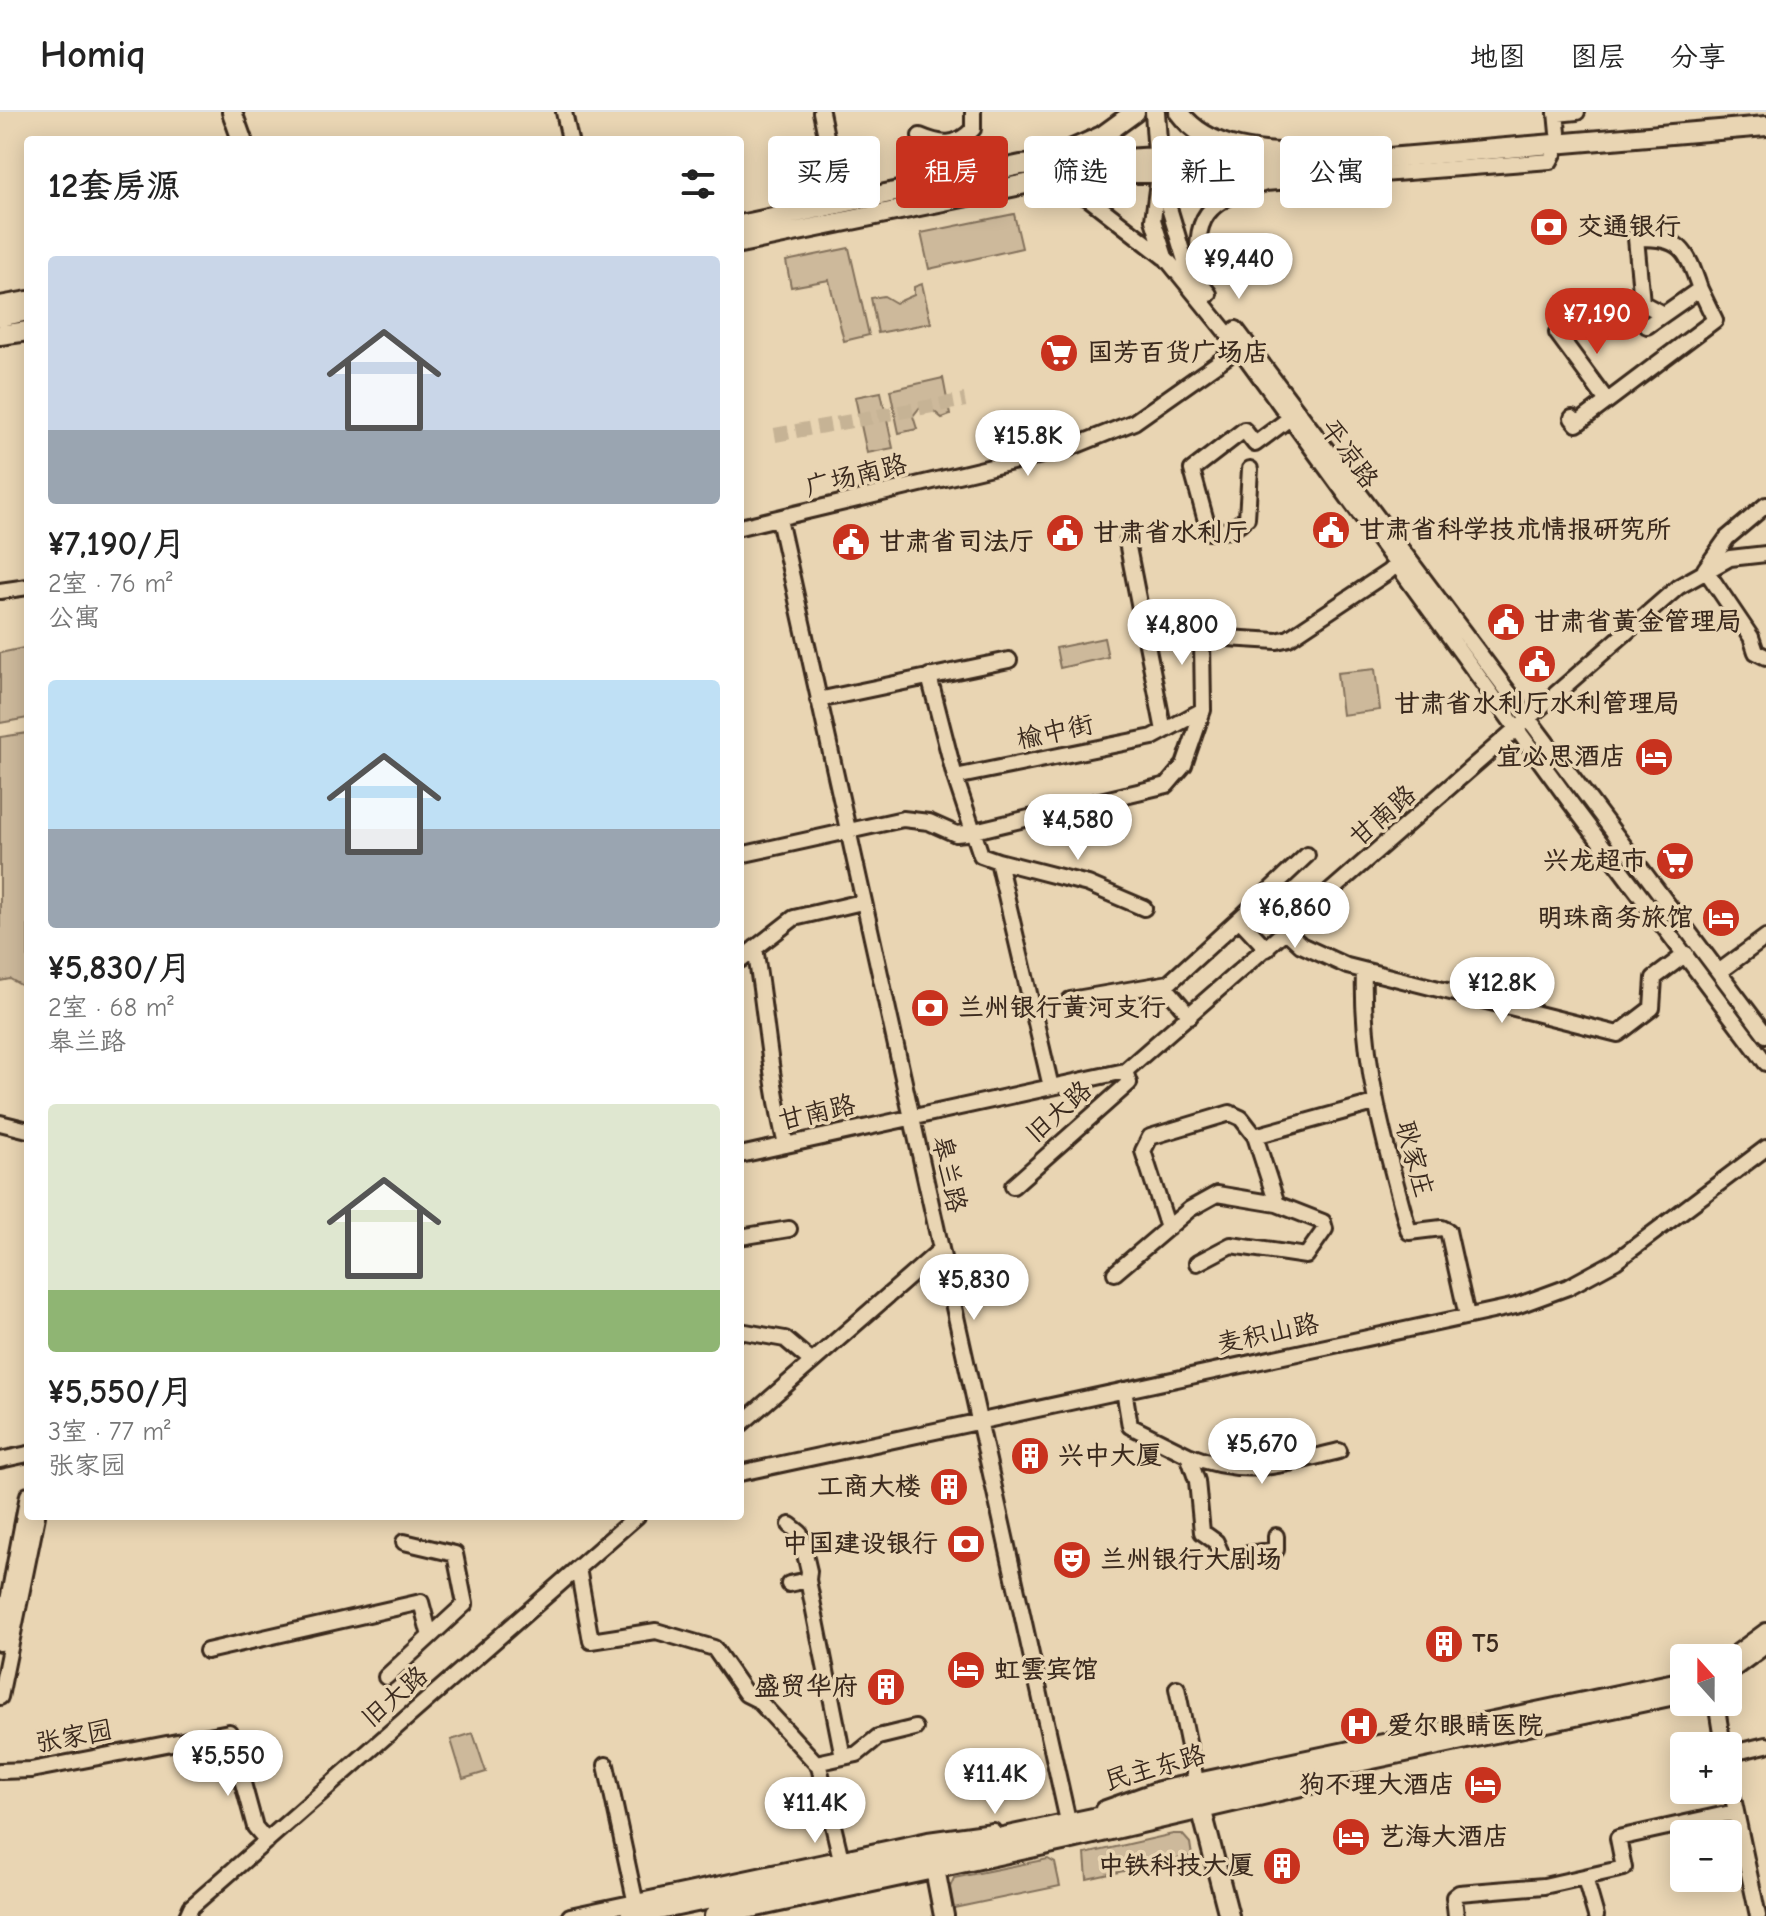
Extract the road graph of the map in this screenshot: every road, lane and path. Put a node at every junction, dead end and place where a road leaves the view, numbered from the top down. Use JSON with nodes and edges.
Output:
{"nodes":[{"id":1,"x":232,"y":112,"type":"edge"},
{"id":2,"x":564,"y":112,"type":"edge"},
{"id":3,"x":821,"y":112,"type":"edge"},
{"id":4,"x":973,"y":112,"type":"edge"},
{"id":5,"x":1135,"y":112,"type":"edge"},
{"id":6,"x":1155,"y":112,"type":"edge"},
{"id":7,"x":1179,"y":112,"type":"edge"},
{"id":8,"x":1577,"y":112,"type":"edge"},
{"id":9,"x":1556,"y":113,"type":"edge"},
{"id":10,"x":1766,"y":115,"type":"edge"},
{"id":11,"x":1766,"y":126,"type":"edge"},
{"id":12,"x":241,"y":136,"type":"edge"},
{"id":13,"x":569,"y":136,"type":"edge"},
{"id":14,"x":826,"y":136,"type":"edge"},
{"id":15,"x":966,"y":136,"type":"edge"},
{"id":16,"x":1156,"y":136,"type":"edge"},
{"id":17,"x":1558,"y":139,"type":"junction"},
{"id":18,"x":1280,"y":154,"type":"edge"},
{"id":19,"x":1392,"y":154,"type":"edge"},
{"id":20,"x":1021,"y":165,"type":"junction"},
{"id":21,"x":1152,"y":165,"type":"edge"},
{"id":22,"x":1280,"y":177,"type":"edge"},
{"id":23,"x":1024,"y":182,"type":"edge"},
{"id":24,"x":1265,"y":183,"type":"junction"},
{"id":25,"x":880,"y":195,"type":"edge"},
{"id":26,"x":821,"y":208,"type":"edge"},
{"id":27,"x":1101,"y":208,"type":"edge"},
{"id":28,"x":1154,"y":208,"type":"edge"},
{"id":29,"x":1170,"y":208,"type":"edge"},
{"id":30,"x":744,"y":224,"type":"edge"},
{"id":31,"x":744,"y":242,"type":"edge"},
{"id":32,"x":1165,"y":257,"type":"junction"},
{"id":33,"x":1201,"y":284,"type":"junction"},
{"id":34,"x":1700,"y":289,"type":"junction"},
{"id":35,"x":24,"y":300,"type":"edge"},
{"id":36,"x":0,"y":304,"type":"edge"},
{"id":37,"x":24,"y":312,"type":"edge"},
{"id":38,"x":1663,"y":314,"type":"junction"},
{"id":39,"x":0,"y":317,"type":"edge"},
{"id":40,"x":1647,"y":326,"type":"dead end"},
{"id":41,"x":24,"y":332,"type":"edge"},
{"id":42,"x":1557,"y":333,"type":"dead end"},
{"id":43,"x":0,"y":335,"type":"edge"},
{"id":44,"x":1239,"y":348,"type":"junction"},
{"id":45,"x":1607,"y":401,"type":"junction"},
{"id":46,"x":1290,"y":418,"type":"junction"},
{"id":47,"x":1572,"y":418,"type":"dead end"},
{"id":48,"x":1250,"y":469,"type":"dead end"},
{"id":49,"x":1766,"y":505,"type":"edge"},
{"id":50,"x":779,"y":519,"type":"junction"},
{"id":51,"x":744,"y":526,"type":"edge"},
{"id":52,"x":1127,"y":542,"type":"dead end"},
{"id":53,"x":1766,"y":554,"type":"edge"},
{"id":54,"x":1401,"y":559,"type":"junction"},
{"id":55,"x":1705,"y":569,"type":"junction"},
{"id":56,"x":24,"y":588,"type":"edge"},
{"id":57,"x":0,"y":591,"type":"edge"},
{"id":58,"x":1766,"y":657,"type":"edge"},
{"id":59,"x":1009,"y":660,"type":"dead end"},
{"id":60,"x":929,"y":676,"type":"junction"},
{"id":61,"x":818,"y":700,"type":"junction"},
{"id":62,"x":1203,"y":710,"type":"junction"},
{"id":63,"x":1524,"y":724,"type":"junction"},
{"id":64,"x":1164,"y":731,"type":"junction"},
{"id":65,"x":955,"y":777,"type":"junction"},
{"id":66,"x":847,"y":830,"type":"junction"},
{"id":67,"x":976,"y":832,"type":"junction"},
{"id":68,"x":744,"y":854,"type":"edge"},
{"id":69,"x":1307,"y":855,"type":"dead end"},
{"id":70,"x":998,"y":861,"type":"junction"},
{"id":71,"x":862,"y":902,"type":"junction"},
{"id":72,"x":1144,"y":908,"type":"dead end"},
{"id":73,"x":1239,"y":919,"type":"junction"},
{"id":74,"x":1287,"y":932,"type":"junction"},
{"id":75,"x":1766,"y":937,"type":"edge"},
{"id":76,"x":755,"y":948,"type":"junction"},
{"id":77,"x":1267,"y":949,"type":"junction"},
{"id":78,"x":1686,"y":954,"type":"junction"},
{"id":79,"x":744,"y":957,"type":"edge"},
{"id":80,"x":1364,"y":971,"type":"junction"},
{"id":81,"x":1720,"y":971,"type":"junction"},
{"id":82,"x":1163,"y":984,"type":"junction"},
{"id":83,"x":1070,"y":1000,"type":"dead end"},
{"id":84,"x":1190,"y":1016,"type":"junction"},
{"id":85,"x":1766,"y":1035,"type":"edge"},
{"id":86,"x":1766,"y":1063,"type":"edge"},
{"id":87,"x":1125,"y":1071,"type":"junction"},
{"id":88,"x":1051,"y":1087,"type":"junction"},
{"id":89,"x":1374,"y":1103,"type":"junction"},
{"id":90,"x":910,"y":1118,"type":"junction"},
{"id":91,"x":0,"y":1123,"type":"edge"},
{"id":92,"x":24,"y":1129,"type":"edge"},
{"id":93,"x":1255,"y":1136,"type":"junction"},
{"id":94,"x":786,"y":1145,"type":"junction"},
{"id":95,"x":1766,"y":1148,"type":"edge"},
{"id":96,"x":744,"y":1154,"type":"edge"},
{"id":97,"x":1013,"y":1186,"type":"dead end"},
{"id":98,"x":1277,"y":1204,"type":"junction"},
{"id":99,"x":1168,"y":1228,"type":"junction"},
{"id":100,"x":789,"y":1229,"type":"dead end"},
{"id":101,"x":744,"y":1236,"type":"edge"},
{"id":102,"x":939,"y":1251,"type":"junction"},
{"id":103,"x":1197,"y":1263,"type":"dead end"},
{"id":104,"x":1115,"y":1273,"type":"dead end"},
{"id":105,"x":1467,"y":1316,"type":"junction"},
{"id":106,"x":744,"y":1332,"type":"edge"},
{"id":107,"x":811,"y":1361,"type":"junction"},
{"id":108,"x":1124,"y":1390,"type":"junction"},
{"id":109,"x":744,"y":1421,"type":"edge"},
{"id":110,"x":977,"y":1421,"type":"junction"},
{"id":111,"x":1339,"y":1451,"type":"dead end"},
{"id":112,"x":24,"y":1455,"type":"edge"},
{"id":113,"x":1188,"y":1455,"type":"junction"},
{"id":114,"x":0,"y":1460,"type":"edge"},
{"id":115,"x":744,"y":1463,"type":"edge"},
{"id":116,"x":779,"y":1464,"type":"junction"},
{"id":117,"x":744,"y":1472,"type":"edge"},
{"id":118,"x":24,"y":1516,"type":"edge"},
{"id":119,"x":36,"y":1520,"type":"edge"},
{"id":120,"x":624,"y":1520,"type":"edge"},
{"id":121,"x":633,"y":1520,"type":"edge"},
{"id":122,"x":790,"y":1525,"type":"dead end"},
{"id":123,"x":1276,"y":1536,"type":"dead end"},
{"id":124,"x":614,"y":1537,"type":"junction"},
{"id":125,"x":404,"y":1542,"type":"dead end"},
{"id":126,"x":578,"y":1568,"type":"junction"},
{"id":127,"x":808,"y":1580,"type":"junction"},
{"id":128,"x":789,"y":1584,"type":"dead end"},
{"id":129,"x":1766,"y":1631,"type":"edge"},
{"id":130,"x":430,"y":1636,"type":"junction"},
{"id":131,"x":0,"y":1643,"type":"edge"},
{"id":132,"x":1766,"y":1643,"type":"edge"},
{"id":133,"x":1742,"y":1649,"type":"edge"},
{"id":134,"x":207,"y":1651,"type":"dead end"},
{"id":135,"x":1766,"y":1655,"type":"edge"},
{"id":136,"x":1742,"y":1661,"type":"edge"},
{"id":137,"x":1742,"y":1673,"type":"edge"},
{"id":138,"x":386,"y":1677,"type":"dead end"},
{"id":139,"x":1670,"y":1684,"type":"edge"},
{"id":140,"x":1177,"y":1688,"type":"dead end"},
{"id":141,"x":1670,"y":1694,"type":"edge"},
{"id":142,"x":1633,"y":1696,"type":"junction"},
{"id":143,"x":0,"y":1697,"type":"edge"},
{"id":144,"x":1670,"y":1705,"type":"edge"},
{"id":145,"x":915,"y":1728,"type":"dead end"},
{"id":146,"x":1764,"y":1744,"type":"edge"},
{"id":147,"x":1742,"y":1750,"type":"edge"},
{"id":148,"x":843,"y":1757,"type":"junction"},
{"id":149,"x":818,"y":1762,"type":"junction"},
{"id":150,"x":606,"y":1765,"type":"dead end"},
{"id":151,"x":0,"y":1771,"type":"edge"},
{"id":152,"x":1198,"y":1795,"type":"junction"},
{"id":153,"x":1734,"y":1804,"type":"edge"},
{"id":154,"x":1735,"y":1812,"type":"junction"},
{"id":155,"x":1165,"y":1818,"type":"junction"},
{"id":156,"x":1070,"y":1830,"type":"junction"},
{"id":157,"x":267,"y":1841,"type":"junction"},
{"id":158,"x":1209,"y":1845,"type":"junction"},
{"id":159,"x":841,"y":1859,"type":"junction"},
{"id":160,"x":935,"y":1869,"type":"junction"},
{"id":161,"x":1585,"y":1878,"type":"junction"},
{"id":162,"x":636,"y":1912,"type":"edge"},
{"id":163,"x":187,"y":1916,"type":"edge"},
{"id":164,"x":570,"y":1916,"type":"edge"},
{"id":165,"x":714,"y":1916,"type":"edge"},
{"id":166,"x":944,"y":1916,"type":"edge"},
{"id":167,"x":1229,"y":1916,"type":"edge"},
{"id":168,"x":1456,"y":1916,"type":"edge"},
{"id":169,"x":1596,"y":1916,"type":"edge"},
{"id":170,"x":1758,"y":1916,"type":"edge"}],
"edges":[{"from":1,"to":12,"type":"main road"},
{"from":2,"to":13,"type":"street"},
{"from":3,"to":14,"type":"street"},
{"from":4,"to":15,"type":"street"},
{"from":5,"to":20,"type":"main road"},
{"from":6,"to":16,"type":"main road","name":"平凉路"},
{"from":7,"to":18,"type":"main road"},
{"from":8,"to":9,"type":"street"},
{"from":9,"to":17,"type":"street"},
{"from":10,"to":17,"type":"main road"},
{"from":11,"to":17,"type":"main road"},
{"from":17,"to":19,"type":"main road"},
{"from":17,"to":24,"type":"street"},
{"from":20,"to":21,"type":"main road"},
{"from":20,"to":25,"type":"main road"},
{"from":22,"to":24,"type":"street"},
{"from":23,"to":31,"type":"main road"},
{"from":24,"to":33,"type":"street"},
{"from":26,"to":30,"type":"main road"},
{"from":27,"to":32,"type":"street"},
{"from":28,"to":32,"type":"street","name":"平凉路"},
{"from":29,"to":33,"type":"street","name":"平凉路"},
{"from":32,"to":44,"type":"street","name":"平凉路"},
{"from":33,"to":54,"type":"street","name":"平凉路"},
{"from":34,"to":38,"type":"street"},
{"from":34,"to":38,"type":"street"},
{"from":34,"to":45,"type":"street"},
{"from":35,"to":36,"type":"street"},
{"from":37,"to":39,"type":"main road"},
{"from":38,"to":40,"type":"street"},
{"from":41,"to":43,"type":"main road"},
{"from":42,"to":45,"type":"street"},
{"from":44,"to":46,"type":"street","name":"平凉路"},
{"from":44,"to":50,"type":"street","name":"广场南路"},
{"from":45,"to":47,"type":"street"},
{"from":46,"to":48,"type":"street"},
{"from":46,"to":54,"type":"street","name":"平凉路"},
{"from":49,"to":55,"type":"street"},
{"from":50,"to":51,"type":"street","name":"广场南路"},
{"from":50,"to":61,"type":"street","name":"皋兰路"},
{"from":52,"to":64,"type":"street"},
{"from":53,"to":55,"type":"street","name":"甘南路"},
{"from":54,"to":62,"type":"street"},
{"from":54,"to":63,"type":"street","name":"平凉路"},
{"from":55,"to":58,"type":"street"},
{"from":55,"to":63,"type":"street","name":"甘南路"},
{"from":56,"to":57,"type":"street"},
{"from":59,"to":60,"type":"street"},
{"from":60,"to":61,"type":"street"},
{"from":60,"to":65,"type":"street"},
{"from":61,"to":66,"type":"street","name":"皋兰路"},
{"from":62,"to":64,"type":"street","name":"榆中街"},
{"from":62,"to":67,"type":"street"},
{"from":63,"to":74,"type":"street","name":"甘南路"},
{"from":63,"to":78,"type":"street","name":"平凉路"},
{"from":63,"to":81,"type":"street","name":"平凉路"},
{"from":64,"to":65,"type":"street","name":"榆中街"},
{"from":65,"to":67,"type":"street"},
{"from":66,"to":67,"type":"street"},
{"from":66,"to":68,"type":"street"},
{"from":66,"to":71,"type":"street","name":"皋兰路"},
{"from":67,"to":70,"type":"street"},
{"from":69,"to":73,"type":"street"},
{"from":70,"to":72,"type":"street"},
{"from":70,"to":88,"type":"street"},
{"from":71,"to":76,"type":"street"},
{"from":71,"to":90,"type":"street","name":"皋兰路"},
{"from":73,"to":77,"type":"street"},
{"from":73,"to":82,"type":"street"},
{"from":74,"to":77,"type":"street","name":"甘南路"},
{"from":74,"to":80,"type":"street"},
{"from":75,"to":81,"type":"street"},
{"from":76,"to":79,"type":"street"},
{"from":76,"to":94,"type":"street"},
{"from":77,"to":84,"type":"street","name":"甘南路"},
{"from":78,"to":80,"type":"street"},
{"from":78,"to":86,"type":"street","name":"平凉路"},
{"from":80,"to":89,"type":"street","name":"耿家庄"},
{"from":81,"to":85,"type":"street","name":"平凉路"},
{"from":82,"to":83,"type":"street"},
{"from":82,"to":84,"type":"street"},
{"from":84,"to":87,"type":"street","name":"甘南路"},
{"from":87,"to":88,"type":"street","name":"甘南路"},
{"from":87,"to":97,"type":"street","name":"旧大路"},
{"from":88,"to":90,"type":"street","name":"甘南路"},
{"from":89,"to":93,"type":"street"},
{"from":89,"to":105,"type":"street","name":"耿家庄"},
{"from":90,"to":94,"type":"street","name":"甘南路"},
{"from":90,"to":102,"type":"street","name":"皋兰路"},
{"from":91,"to":92,"type":"street"},
{"from":93,"to":98,"type":"street"},
{"from":93,"to":99,"type":"street"},
{"from":94,"to":96,"type":"street","name":"甘南路"},
{"from":95,"to":105,"type":"street","name":"麦积山路"},
{"from":98,"to":99,"type":"street"},
{"from":98,"to":103,"type":"street"},
{"from":99,"to":104,"type":"street"},
{"from":100,"to":101,"type":"street"},
{"from":102,"to":107,"type":"street"},
{"from":102,"to":110,"type":"street","name":"皋兰路"},
{"from":105,"to":108,"type":"street","name":"麦积山路"},
{"from":106,"to":107,"type":"street"},
{"from":107,"to":109,"type":"street"},
{"from":108,"to":110,"type":"street","name":"麦积山路"},
{"from":108,"to":113,"type":"street"},
{"from":110,"to":116,"type":"street","name":"麦积山路"},
{"from":110,"to":156,"type":"street","name":"皋兰路"},
{"from":111,"to":113,"type":"street"},
{"from":112,"to":114,"type":"street"},
{"from":113,"to":123,"type":"street"},
{"from":115,"to":116,"type":"street"},
{"from":116,"to":117,"type":"street","name":"麦积山路"},
{"from":118,"to":131,"type":"street"},
{"from":119,"to":143,"type":"street"},
{"from":120,"to":124,"type":"street"},
{"from":121,"to":124,"type":"street","name":"旧大路"},
{"from":122,"to":127,"type":"street"},
{"from":124,"to":126,"type":"street","name":"旧大路"},
{"from":125,"to":130,"type":"street"},
{"from":126,"to":149,"type":"street"},
{"from":126,"to":157,"type":"street","name":"旧大路"},
{"from":127,"to":128,"type":"street"},
{"from":127,"to":148,"type":"street"},
{"from":129,"to":133,"type":"street"},
{"from":130,"to":134,"type":"street"},
{"from":130,"to":138,"type":"street"},
{"from":132,"to":136,"type":"main road"},
{"from":135,"to":137,"type":"main road"},
{"from":139,"to":142,"type":"street","name":"民主东路"},
{"from":140,"to":152,"type":"street"},
{"from":141,"to":142,"type":"main road","name":"民主东路"},
{"from":142,"to":152,"type":"main road","name":"民主东路"},
{"from":144,"to":152,"type":"main road","name":"民主东路"},
{"from":145,"to":148,"type":"street"},
{"from":146,"to":147,"type":"street"},
{"from":148,"to":149,"type":"street"},
{"from":149,"to":159,"type":"street"},
{"from":150,"to":162,"type":"street"},
{"from":151,"to":157,"type":"street","name":"张家园"},
{"from":152,"to":155,"type":"main road","name":"民主东路"},
{"from":152,"to":156,"type":"main road","name":"民主东路"},
{"from":152,"to":158,"type":"main road"},
{"from":153,"to":154,"type":"street"},
{"from":154,"to":161,"type":"street"},
{"from":154,"to":170,"type":"street"},
{"from":155,"to":156,"type":"main road","name":"民主东路"},
{"from":155,"to":158,"type":"main road"},
{"from":156,"to":159,"type":"street"},
{"from":156,"to":160,"type":"main road"},
{"from":156,"to":162,"type":"main road"},
{"from":157,"to":163,"type":"street","name":"旧大路"},
{"from":158,"to":167,"type":"main road"},
{"from":159,"to":162,"type":"street"},
{"from":160,"to":165,"type":"main road"},
{"from":160,"to":166,"type":"main road"},
{"from":161,"to":168,"type":"street"},
{"from":161,"to":169,"type":"street"},
{"from":162,"to":164,"type":"street"}]}
